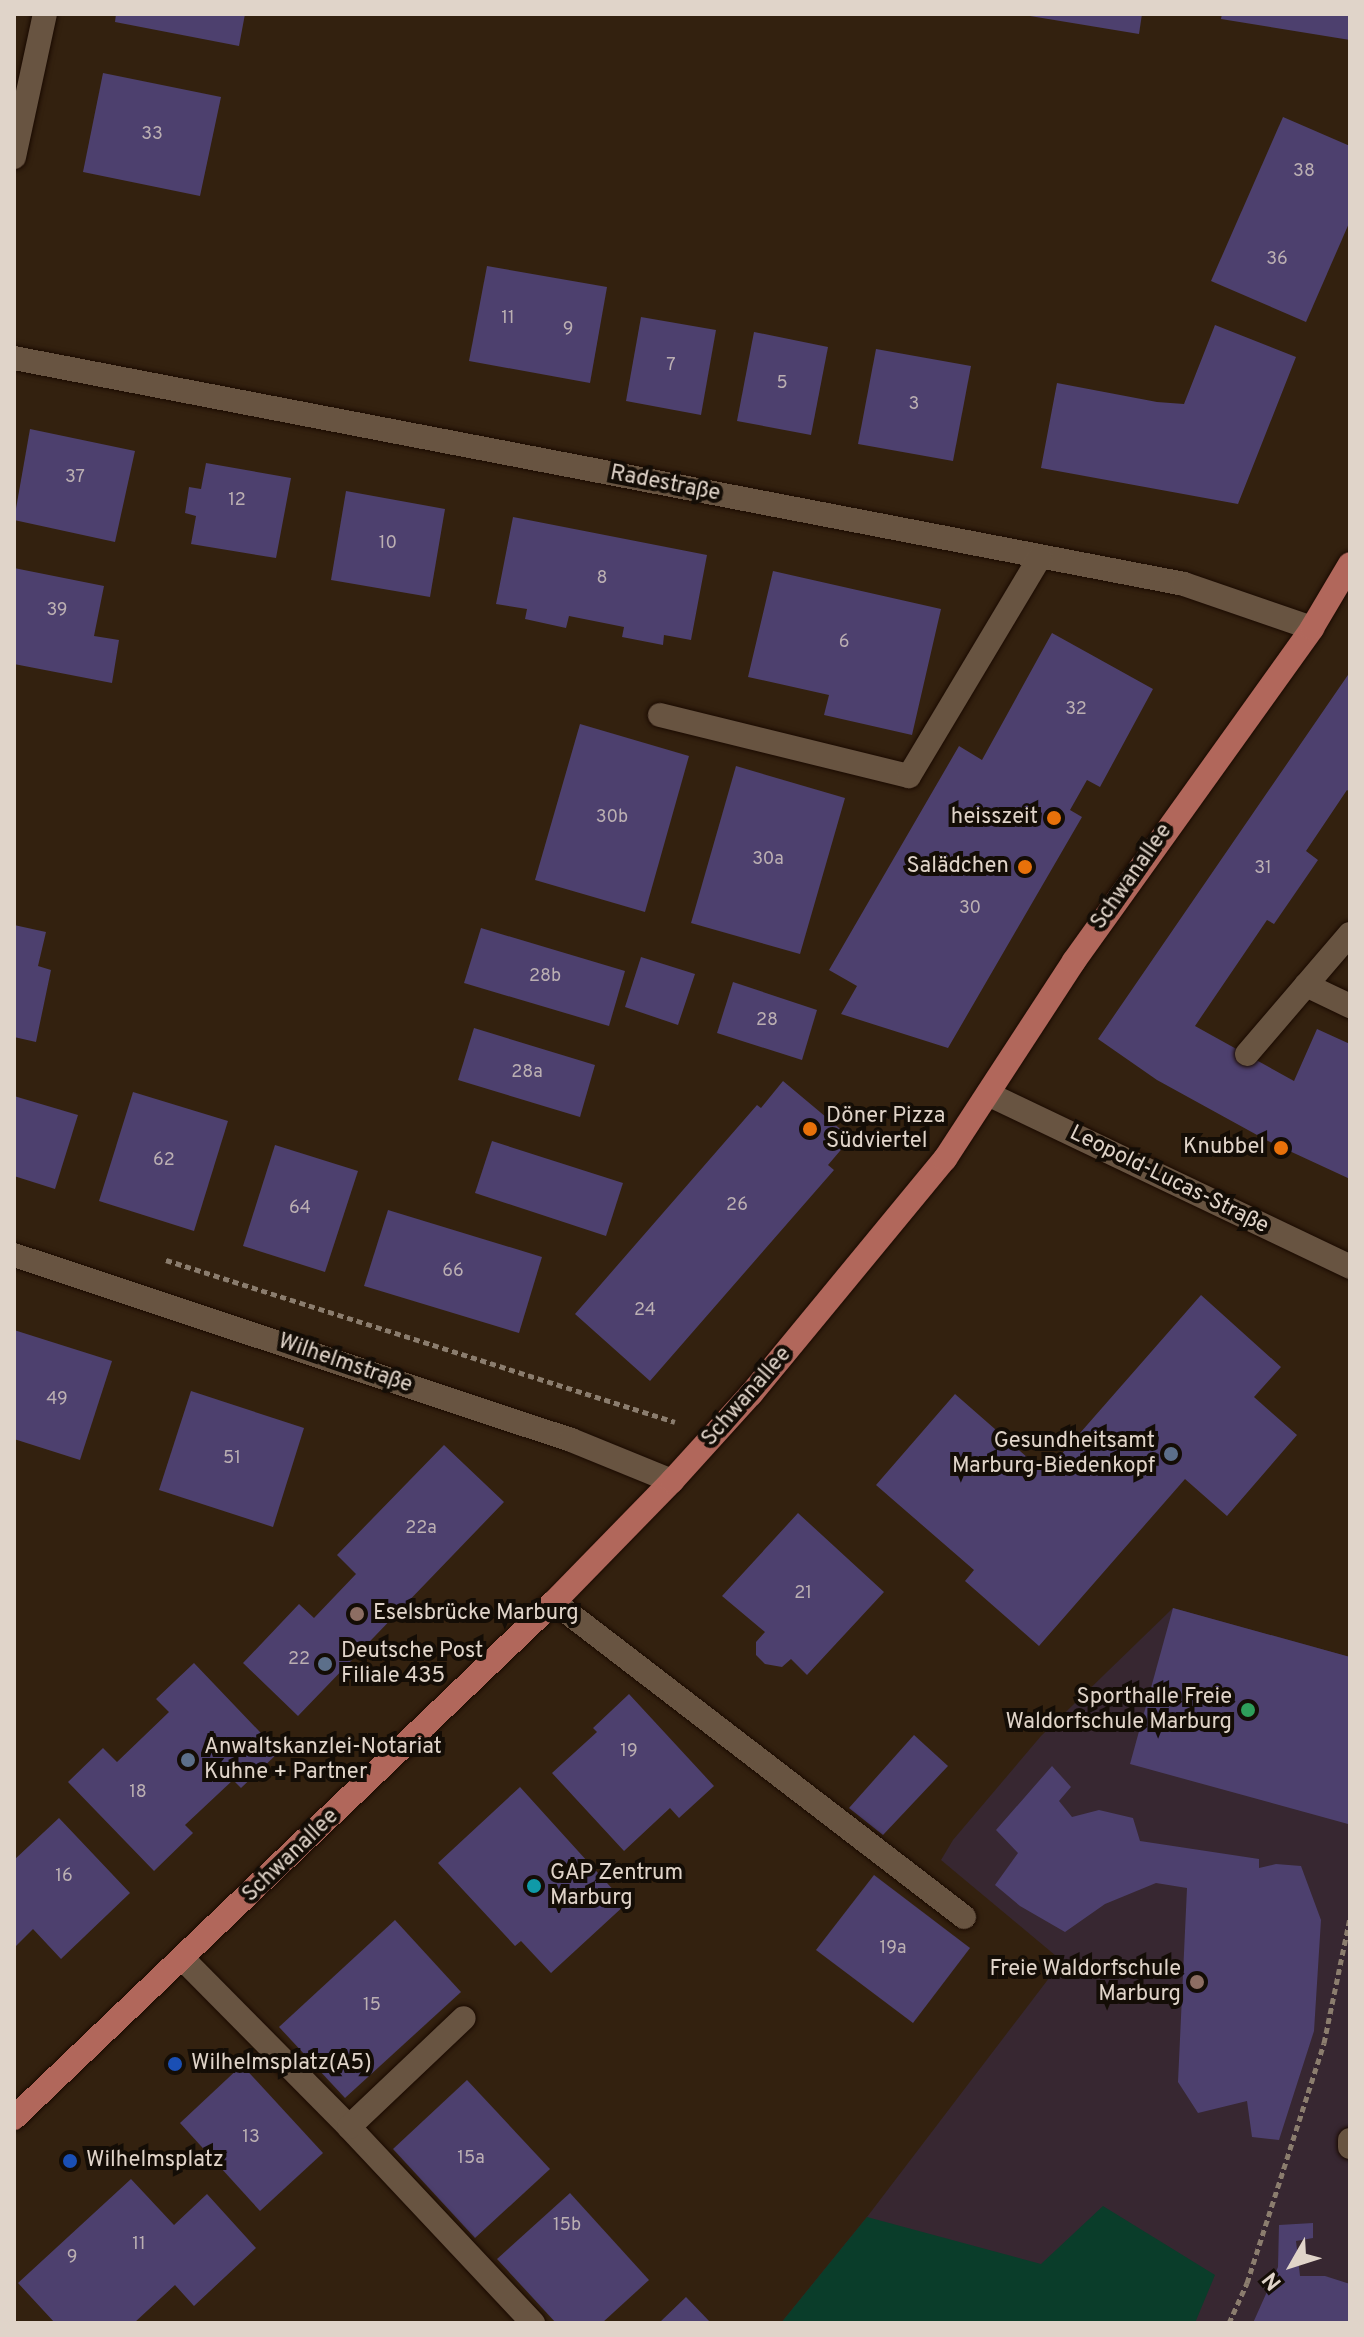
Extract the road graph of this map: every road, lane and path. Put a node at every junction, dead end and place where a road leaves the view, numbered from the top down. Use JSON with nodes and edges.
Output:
{"nodes":[{"id":1,"x":45,"y":14,"type":"edge"},
{"id":2,"x":14,"y":157,"type":"edge"},
{"id":3,"x":14,"y":358,"type":"edge"},
{"id":4,"x":1040,"y":557,"type":"junction"},
{"id":5,"x":1350,"y":564,"type":"edge"},
{"id":6,"x":1312,"y":628,"type":"junction"},
{"id":7,"x":660,"y":715,"type":"dead end"},
{"id":8,"x":1350,"y":934,"type":"edge"},
{"id":9,"x":1306,"y":985,"type":"junction"},
{"id":10,"x":1350,"y":1006,"type":"edge"},
{"id":11,"x":1247,"y":1054,"type":"dead end"},
{"id":12,"x":988,"y":1094,"type":"junction"},
{"id":13,"x":14,"y":1255,"type":"edge"},
{"id":14,"x":151,"y":1255,"type":"dead end"},
{"id":15,"x":1350,"y":1267,"type":"edge"},
{"id":16,"x":714,"y":1435,"type":"junction"},
{"id":17,"x":672,"y":1481,"type":"junction"},
{"id":18,"x":554,"y":1602,"type":"junction"},
{"id":19,"x":964,"y":1917,"type":"dead end"},
{"id":20,"x":1350,"y":1918,"type":"edge"},
{"id":21,"x":183,"y":1959,"type":"junction"},
{"id":22,"x":464,"y":2018,"type":"dead end"},
{"id":23,"x":14,"y":2118,"type":"edge"},
{"id":24,"x":349,"y":2127,"type":"junction"},
{"id":25,"x":1350,"y":2140,"type":"edge"},
{"id":26,"x":1350,"y":2147,"type":"edge"},
{"id":27,"x":533,"y":2323,"type":"edge"},
{"id":28,"x":1229,"y":2323,"type":"edge"}],
"edges":[{"from":1,"to":2,"type":"street"},
{"from":3,"to":4,"type":"street","name":"Radestraße"},
{"from":4,"to":6,"type":"street","name":"Radestraße"},
{"from":4,"to":7,"type":"street"},
{"from":5,"to":6,"type":"main road","name":"Schwanallee"},
{"from":6,"to":12,"type":"main road","name":"Schwanallee"},
{"from":8,"to":9,"type":"street"},
{"from":9,"to":10,"type":"street"},
{"from":9,"to":11,"type":"street"},
{"from":12,"to":15,"type":"street","name":"Leopold-Lucas-Straße"},
{"from":12,"to":16,"type":"main road","name":"Schwanallee"},
{"from":13,"to":17,"type":"street","name":"Wilhelmstraße"},
{"from":14,"to":16,"type":"path"},
{"from":16,"to":17,"type":"main road","name":"Schwanallee"},
{"from":17,"to":18,"type":"main road","name":"Schwanallee"},
{"from":18,"to":19,"type":"street"},
{"from":18,"to":21,"type":"main road","name":"Schwanallee"},
{"from":20,"to":28,"type":"path"},
{"from":21,"to":23,"type":"main road","name":"Schwanallee"},
{"from":21,"to":24,"type":"street"},
{"from":22,"to":24,"type":"street"},
{"from":24,"to":27,"type":"street"},
{"from":25,"to":26,"type":"street"}]}
